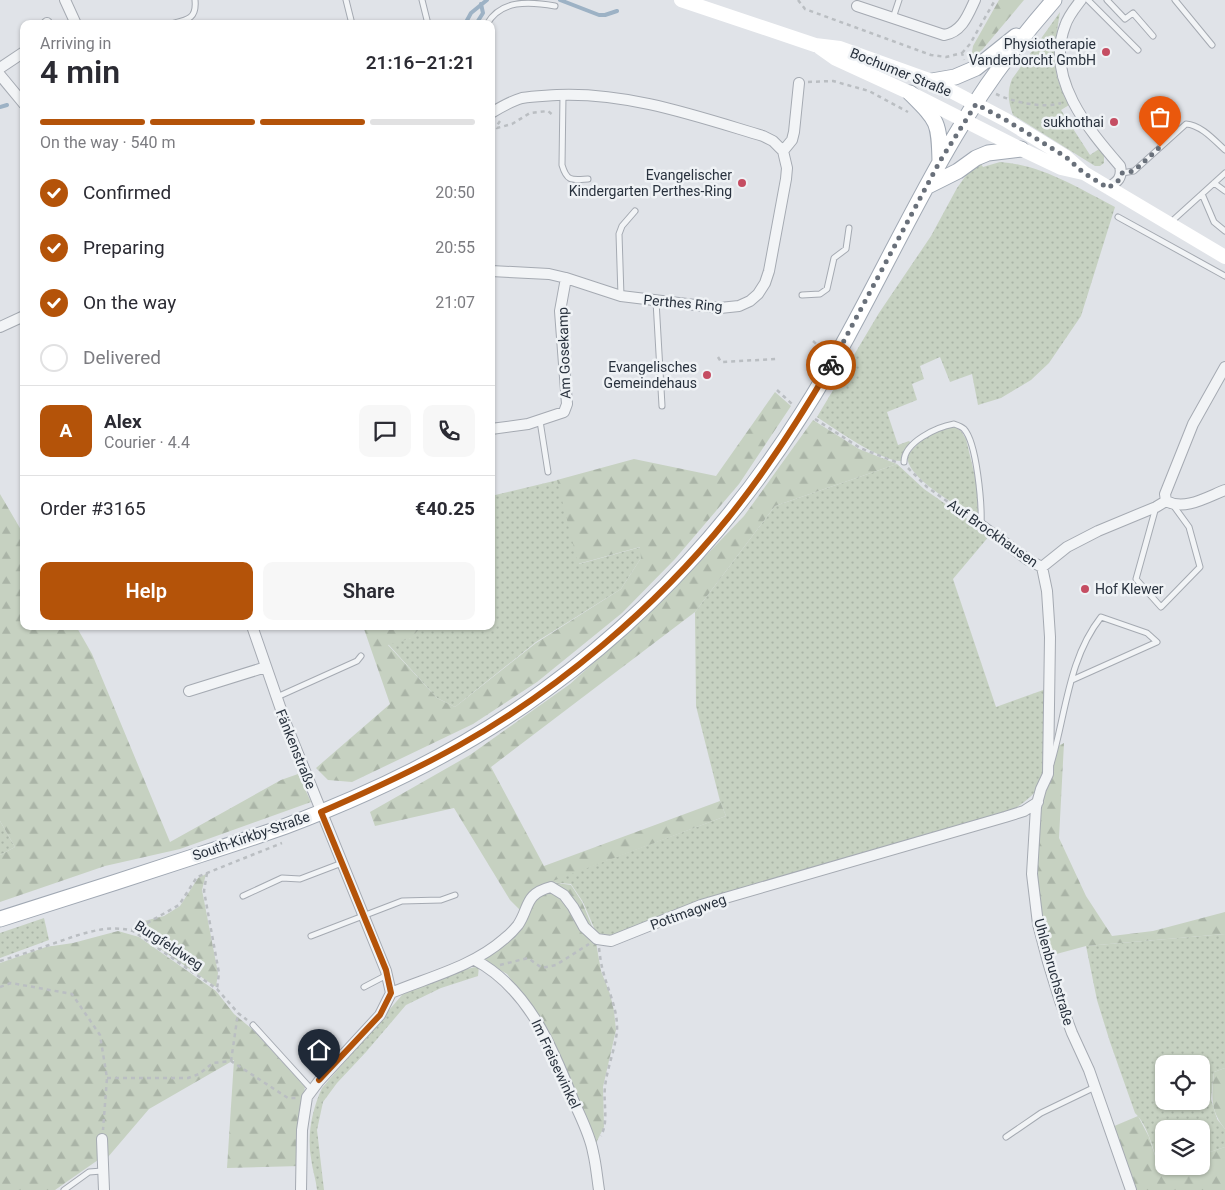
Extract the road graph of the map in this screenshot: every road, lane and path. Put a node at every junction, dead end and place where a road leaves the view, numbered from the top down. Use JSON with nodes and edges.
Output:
{"nodes":[{"id":1,"x":65,"y":0,"type":"edge"},
{"id":2,"x":195,"y":0,"type":"edge"},
{"id":3,"x":346,"y":0,"type":"edge"},
{"id":4,"x":422,"y":0,"type":"edge"},
{"id":5,"x":681,"y":0,"type":"edge"},
{"id":6,"x":798,"y":0,"type":"edge"},
{"id":7,"x":899,"y":0,"type":"edge"},
{"id":8,"x":975,"y":0,"type":"edge"},
{"id":9,"x":995,"y":0,"type":"edge"},
{"id":10,"x":1054,"y":0,"type":"edge"},
{"id":11,"x":1081,"y":0,"type":"edge"},
{"id":12,"x":1088,"y":0,"type":"edge"},
{"id":13,"x":1107,"y":0,"type":"edge"},
{"id":14,"x":1174,"y":0,"type":"edge"},
{"id":15,"x":555,"y":6,"type":"dead end"},
{"id":16,"x":857,"y":6,"type":"dead end"},
{"id":17,"x":1039,"y":18,"type":"junction"},
{"id":18,"x":893,"y":19,"type":"junction"},
{"id":19,"x":74,"y":20,"type":"edge"},
{"id":20,"x":187,"y":20,"type":"edge"},
{"id":21,"x":351,"y":20,"type":"edge"},
{"id":22,"x":427,"y":20,"type":"edge"},
{"id":23,"x":489,"y":20,"type":"edge"},
{"id":24,"x":1153,"y":36,"type":"dead end"},
{"id":25,"x":1212,"y":44,"type":"dead end"},
{"id":26,"x":815,"y":45,"type":"junction"},
{"id":27,"x":1138,"y":50,"type":"dead end"},
{"id":28,"x":962,"y":53,"type":"junction"},
{"id":29,"x":20,"y":55,"type":"edge"},
{"id":30,"x":966,"y":64,"type":"dead end"},
{"id":31,"x":0,"y":68,"type":"edge"},
{"id":32,"x":0,"y":75,"type":"edge"},
{"id":33,"x":932,"y":81,"type":"junction"},
{"id":34,"x":799,"y":83,"type":"joint"},
{"id":35,"x":910,"y":93,"type":"junction"},
{"id":36,"x":563,"y":95,"type":"junction"},
{"id":37,"x":1005,"y":98,"type":"dead end"},
{"id":38,"x":20,"y":99,"type":"edge"},
{"id":39,"x":1072,"y":99,"type":"junction"},
{"id":40,"x":976,"y":104,"type":"junction"},
{"id":41,"x":495,"y":111,"type":"edge"},
{"id":42,"x":914,"y":115,"type":"dead end"},
{"id":43,"x":964,"y":121,"type":"junction"},
{"id":44,"x":500,"y":122,"type":"dead end"},
{"id":45,"x":563,"y":124,"type":"junction"},
{"id":46,"x":1021,"y":149,"type":"junction"},
{"id":47,"x":1225,"y":150,"type":"edge"},
{"id":48,"x":783,"y":151,"type":"junction"},
{"id":49,"x":940,"y":161,"type":"junction"},
{"id":50,"x":1084,"y":173,"type":"junction"},
{"id":51,"x":1122,"y":173,"type":"junction"},
{"id":52,"x":1225,"y":173,"type":"edge"},
{"id":53,"x":588,"y":179,"type":"dead end"},
{"id":54,"x":1214,"y":183,"type":"junction"},
{"id":55,"x":928,"y":186,"type":"junction"},
{"id":56,"x":1108,"y":188,"type":"junction"},
{"id":57,"x":1225,"y":191,"type":"edge"},
{"id":58,"x":1202,"y":194,"type":"junction"},
{"id":59,"x":635,"y":211,"type":"dead end"},
{"id":60,"x":1118,"y":217,"type":"dead end"},
{"id":61,"x":1169,"y":224,"type":"junction"},
{"id":62,"x":849,"y":228,"type":"dead end"},
{"id":63,"x":1225,"y":231,"type":"edge"},
{"id":64,"x":1225,"y":257,"type":"edge"},
{"id":65,"x":495,"y":271,"type":"edge"},
{"id":66,"x":1225,"y":276,"type":"edge"},
{"id":67,"x":566,"y":278,"type":"junction"},
{"id":68,"x":802,"y":295,"type":"dead end"},
{"id":69,"x":621,"y":296,"type":"junction"},
{"id":70,"x":656,"y":301,"type":"junction"},
{"id":71,"x":20,"y":318,"type":"edge"},
{"id":72,"x":0,"y":327,"type":"edge"},
{"id":73,"x":718,"y":357,"type":"dead end"},
{"id":74,"x":776,"y":359,"type":"dead end"},
{"id":75,"x":1225,"y":367,"type":"edge"},
{"id":76,"x":777,"y":390,"type":"dead end"},
{"id":77,"x":662,"y":406,"type":"dead end"},
{"id":78,"x":803,"y":412,"type":"junction"},
{"id":79,"x":540,"y":421,"type":"junction"},
{"id":80,"x":495,"y":428,"type":"edge"},
{"id":81,"x":904,"y":462,"type":"junction"},
{"id":82,"x":548,"y":472,"type":"dead end"},
{"id":83,"x":1225,"y":490,"type":"edge"},
{"id":84,"x":1170,"y":503,"type":"junction"},
{"id":85,"x":1156,"y":507,"type":"junction"},
{"id":86,"x":981,"y":525,"type":"junction"},
{"id":87,"x":1042,"y":567,"type":"junction"},
{"id":88,"x":253,"y":630,"type":"edge"},
{"id":89,"x":361,"y":656,"type":"dead end"},
{"id":90,"x":266,"y":667,"type":"junction"},
{"id":91,"x":1072,"y":680,"type":"junction"},
{"id":92,"x":189,"y":691,"type":"dead end"},
{"id":93,"x":276,"y":697,"type":"junction"},
{"id":94,"x":1048,"y":774,"type":"junction"},
{"id":95,"x":1038,"y":802,"type":"junction"},
{"id":96,"x":321,"y":812,"type":"junction"},
{"id":97,"x":282,"y":843,"type":"dead end"},
{"id":98,"x":342,"y":863,"type":"junction"},
{"id":99,"x":207,"y":873,"type":"junction"},
{"id":100,"x":455,"y":895,"type":"dead end"},
{"id":101,"x":243,"y":896,"type":"dead end"},
{"id":102,"x":363,"y":915,"type":"junction"},
{"id":103,"x":0,"y":919,"type":"edge"},
{"id":104,"x":133,"y":931,"type":"junction"},
{"id":105,"x":312,"y":936,"type":"dead end"},
{"id":106,"x":597,"y":940,"type":"junction"},
{"id":107,"x":475,"y":960,"type":"junction"},
{"id":108,"x":0,"y":961,"type":"edge"},
{"id":109,"x":488,"y":967,"type":"junction"},
{"id":110,"x":388,"y":975,"type":"junction"},
{"id":111,"x":0,"y":987,"type":"edge"},
{"id":112,"x":364,"y":987,"type":"dead end"},
{"id":113,"x":217,"y":990,"type":"junction"},
{"id":114,"x":391,"y":993,"type":"junction"},
{"id":115,"x":238,"y":1013,"type":"junction"},
{"id":116,"x":253,"y":1026,"type":"joint"},
{"id":117,"x":231,"y":1061,"type":"junction"},
{"id":118,"x":107,"y":1078,"type":"junction"},
{"id":119,"x":1095,"y":1086,"type":"junction"},
{"id":120,"x":310,"y":1093,"type":"junction"},
{"id":121,"x":1006,"y":1137,"type":"dead end"},
{"id":122,"x":102,"y":1139,"type":"joint"},
{"id":123,"x":593,"y":1150,"type":"junction"},
{"id":124,"x":302,"y":1163,"type":"junction"},
{"id":125,"x":102,"y":1171,"type":"junction"},
{"id":126,"x":64,"y":1190,"type":"edge"},
{"id":127,"x":104,"y":1190,"type":"edge"},
{"id":128,"x":301,"y":1190,"type":"edge"},
{"id":129,"x":306,"y":1190,"type":"edge"},
{"id":130,"x":599,"y":1190,"type":"edge"},
{"id":131,"x":1131,"y":1190,"type":"edge"}],
"edges":[{"from":1,"to":19,"type":"street"},
{"from":2,"to":20,"type":"lane"},
{"from":3,"to":21,"type":"lane"},
{"from":4,"to":22,"type":"lane"},
{"from":5,"to":26,"type":"main road","name":"Bochumer Straße"},
{"from":6,"to":28,"type":"path"},
{"from":7,"to":18,"type":"lane"},
{"from":8,"to":18,"type":"street"},
{"from":9,"to":28,"type":"path"},
{"from":10,"to":17,"type":"main road","name":"South-Kirkby-Straße"},
{"from":11,"to":39,"type":"street"},
{"from":12,"to":27,"type":"lane"},
{"from":13,"to":24,"type":"lane"},
{"from":14,"to":25,"type":"lane"},
{"from":15,"to":23,"type":"lane"},
{"from":16,"to":18,"type":"street"},
{"from":17,"to":33,"type":"main road"},
{"from":17,"to":40,"type":"main road","name":"South-Kirkby-Straße"},
{"from":26,"to":33,"type":"main road","name":"Bochumer Straße"},
{"from":26,"to":35,"type":"main road","name":"Bochumer Straße"},
{"from":28,"to":30,"type":"path"},
{"from":29,"to":31,"type":"street"},
{"from":32,"to":38,"type":"street"},
{"from":33,"to":40,"type":"main road","name":"Bochumer Straße"},
{"from":34,"to":42,"type":"path"},
{"from":34,"to":48,"type":"street"},
{"from":35,"to":43,"type":"main road","name":"Bochumer Straße"},
{"from":35,"to":49,"type":"main road"},
{"from":36,"to":41,"type":"street"},
{"from":36,"to":45,"type":"lane"},
{"from":36,"to":48,"type":"street"},
{"from":37,"to":39,"type":"path"},
{"from":39,"to":51,"type":"street"},
{"from":40,"to":43,"type":"main road","name":"South-Kirkby-Straße"},
{"from":40,"to":50,"type":"main road","name":"Bochumer Straße"},
{"from":43,"to":46,"type":"main road","name":"Bochumer Straße"},
{"from":43,"to":49,"type":"main road","name":"South-Kirkby-Straße"},
{"from":44,"to":45,"type":"path"},
{"from":45,"to":53,"type":"lane"},
{"from":46,"to":50,"type":"main road","name":"Bochumer Straße"},
{"from":46,"to":55,"type":"main road"},
{"from":47,"to":51,"type":"lane"},
{"from":48,"to":70,"type":"street","name":"Perthes Ring"},
{"from":49,"to":55,"type":"main road","name":"South-Kirkby-Straße"},
{"from":50,"to":56,"type":"main road","name":"Bochumer Straße"},
{"from":51,"to":56,"type":"street"},
{"from":52,"to":54,"type":"lane"},
{"from":54,"to":57,"type":"lane"},
{"from":54,"to":58,"type":"lane"},
{"from":55,"to":78,"type":"main road","name":"South-Kirkby-Straße"},
{"from":56,"to":61,"type":"main road","name":"Bochumer Straße"},
{"from":58,"to":61,"type":"lane"},
{"from":58,"to":63,"type":"lane"},
{"from":59,"to":69,"type":"lane"},
{"from":60,"to":66,"type":"lane"},
{"from":61,"to":64,"type":"main road","name":"Bochumer Straße"},
{"from":62,"to":68,"type":"lane"},
{"from":65,"to":67,"type":"street","name":"Perthes Ring"},
{"from":67,"to":69,"type":"street","name":"Perthes Ring"},
{"from":67,"to":79,"type":"street","name":"Am Gosekamp"},
{"from":69,"to":70,"type":"street","name":"Perthes Ring"},
{"from":70,"to":77,"type":"lane"},
{"from":71,"to":72,"type":"street"},
{"from":73,"to":74,"type":"path"},
{"from":75,"to":84,"type":"street"},
{"from":76,"to":78,"type":"path"},
{"from":78,"to":81,"type":"path"},
{"from":78,"to":96,"type":"main road","name":"South-Kirkby-Straße"},
{"from":79,"to":80,"type":"street","name":"Am Gosekamp"},
{"from":79,"to":82,"type":"lane"},
{"from":81,"to":86,"type":"path","name":"Auf Brockhausen"},
{"from":81,"to":86,"type":"lane"},
{"from":83,"to":84,"type":"street","name":"Auf Brockhausen"},
{"from":84,"to":85,"type":"street","name":"Auf Brockhausen"},
{"from":84,"to":85,"type":"lane"},
{"from":85,"to":87,"type":"street","name":"Auf Brockhausen"},
{"from":86,"to":87,"type":"street","name":"Auf Brockhausen"},
{"from":87,"to":94,"type":"street","name":"Uhlenbruchstraße"},
{"from":88,"to":90,"type":"street","name":"Fänkenstraße"},
{"from":89,"to":93,"type":"lane"},
{"from":90,"to":92,"type":"street"},
{"from":90,"to":93,"type":"street","name":"Fänkenstraße"},
{"from":91,"to":91,"type":"lane"},
{"from":91,"to":94,"type":"lane"},
{"from":93,"to":96,"type":"street","name":"Fänkenstraße"},
{"from":94,"to":95,"type":"street","name":"Uhlenbruchstraße"},
{"from":95,"to":106,"type":"street","name":"Pottmagweg"},
{"from":95,"to":119,"type":"street","name":"Uhlenbruchstraße"},
{"from":96,"to":98,"type":"street","name":"Fänkenstraße"},
{"from":96,"to":103,"type":"main road","name":"South-Kirkby-Straße"},
{"from":97,"to":99,"type":"path"},
{"from":98,"to":101,"type":"lane"},
{"from":98,"to":102,"type":"street","name":"Fänkenstraße"},
{"from":99,"to":104,"type":"path"},
{"from":99,"to":113,"type":"path"},
{"from":100,"to":102,"type":"lane"},
{"from":102,"to":105,"type":"lane"},
{"from":102,"to":110,"type":"street","name":"Fänkenstraße"},
{"from":104,"to":108,"type":"path","name":"Burgfeldweg"},
{"from":104,"to":113,"type":"path","name":"Burgfeldweg"},
{"from":106,"to":107,"type":"street"},
{"from":106,"to":109,"type":"path"},
{"from":106,"to":123,"type":"path"},
{"from":107,"to":109,"type":"street","name":"Im Freisewinkel"},
{"from":107,"to":114,"type":"street"},
{"from":109,"to":123,"type":"street","name":"Im Freisewinkel"},
{"from":110,"to":112,"type":"lane"},
{"from":110,"to":114,"type":"street","name":"Fänkenstraße"},
{"from":111,"to":118,"type":"path"},
{"from":113,"to":115,"type":"path","name":"Burgfeldweg"},
{"from":114,"to":120,"type":"street"},
{"from":115,"to":116,"type":"path","name":"Burgfeldweg"},
{"from":115,"to":117,"type":"path"},
{"from":116,"to":120,"type":"lane"},
{"from":117,"to":118,"type":"path"},
{"from":117,"to":120,"type":"path"},
{"from":118,"to":122,"type":"path"},
{"from":119,"to":121,"type":"lane"},
{"from":119,"to":131,"type":"street","name":"Uhlenbruchstraße"},
{"from":120,"to":124,"type":"street"},
{"from":122,"to":125,"type":"street"},
{"from":123,"to":130,"type":"street","name":"Im Freisewinkel"},
{"from":124,"to":128,"type":"street"},
{"from":124,"to":129,"type":"street"},
{"from":125,"to":126,"type":"lane"},
{"from":125,"to":127,"type":"street"}]}
